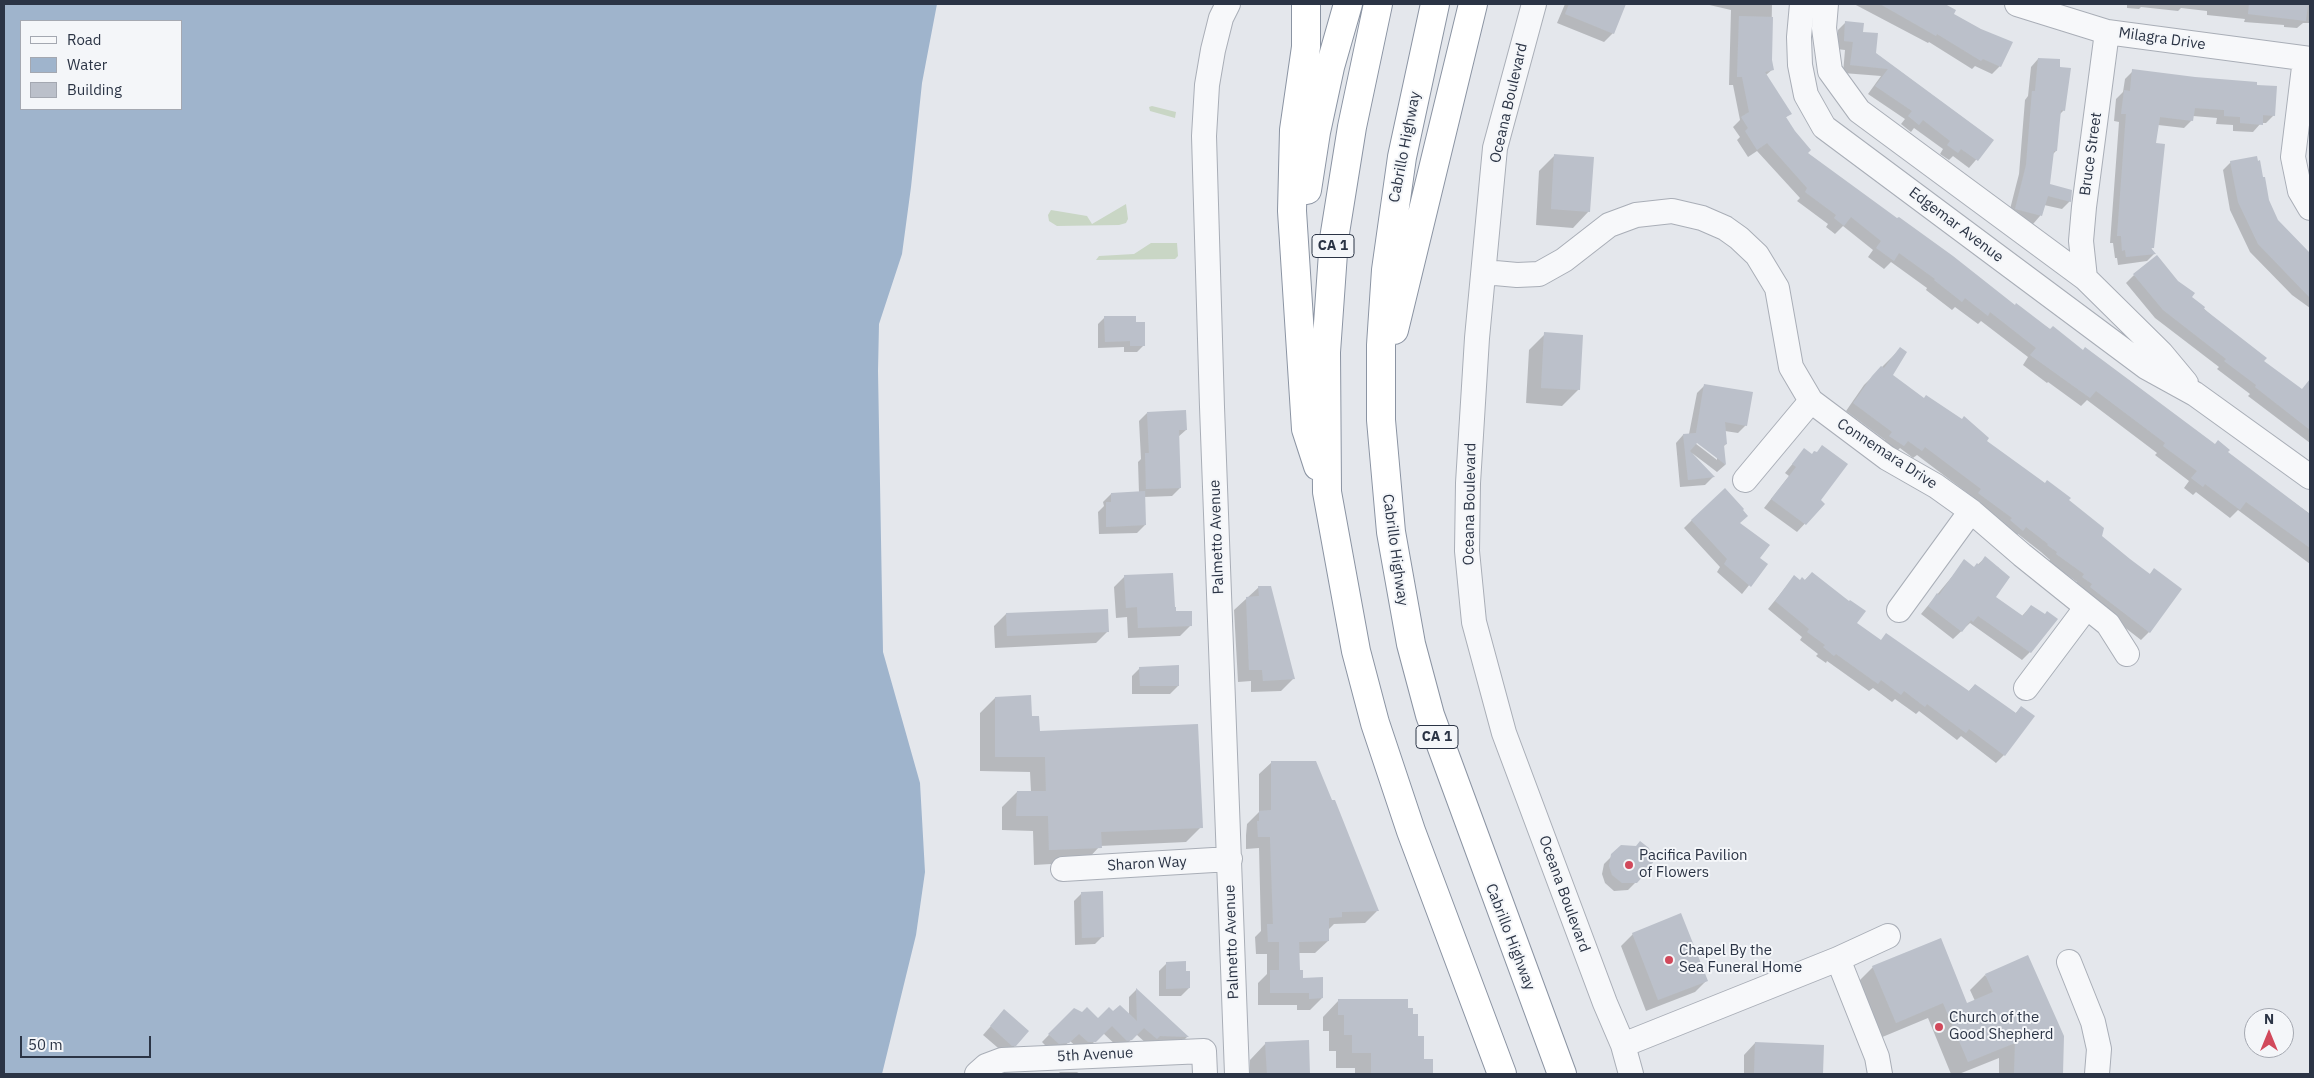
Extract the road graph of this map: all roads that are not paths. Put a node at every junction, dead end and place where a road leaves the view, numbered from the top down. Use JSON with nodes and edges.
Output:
{"nodes":[{"id":1,"x":1228,"y":4,"type":"edge"},
{"id":2,"x":1348,"y":4,"type":"edge"},
{"id":3,"x":1378,"y":4,"type":"edge"},
{"id":4,"x":1435,"y":4,"type":"edge"},
{"id":5,"x":1473,"y":4,"type":"edge"},
{"id":6,"x":1534,"y":4,"type":"edge"},
{"id":7,"x":1802,"y":4,"type":"edge"},
{"id":8,"x":1826,"y":4,"type":"edge"},
{"id":9,"x":2016,"y":4,"type":"edge"},
{"id":10,"x":1305,"y":7,"type":"edge"},
{"id":11,"x":2107,"y":32,"type":"junction"},
{"id":12,"x":2308,"y":59,"type":"edge"},
{"id":13,"x":2310,"y":208,"type":"edge"},
{"id":14,"x":1484,"y":272,"type":"junction"},
{"id":15,"x":2085,"y":278,"type":"junction"},
{"id":16,"x":1302,"y":373,"type":"junction"},
{"id":17,"x":1381,"y":382,"type":"junction"},
{"id":18,"x":2195,"y":394,"type":"junction"},
{"id":19,"x":1811,"y":401,"type":"junction"},
{"id":20,"x":2310,"y":476,"type":"edge"},
{"id":21,"x":1745,"y":480,"type":"dead end"},
{"id":22,"x":1327,"y":492,"type":"junction"},
{"id":23,"x":1971,"y":510,"type":"junction"},
{"id":24,"x":2086,"y":608,"type":"junction"},
{"id":25,"x":1899,"y":610,"type":"dead end"},
{"id":26,"x":2127,"y":654,"type":"dead end"},
{"id":27,"x":2026,"y":688,"type":"dead end"},
{"id":28,"x":1230,"y":859,"type":"junction"},
{"id":29,"x":1063,"y":869,"type":"dead end"},
{"id":30,"x":1888,"y":936,"type":"dead end"},
{"id":31,"x":1838,"y":959,"type":"junction"},
{"id":32,"x":2069,"y":962,"type":"dead end"},
{"id":33,"x":1622,"y":1045,"type":"junction"},
{"id":34,"x":1101,"y":1064,"type":"edge"},
{"id":35,"x":992,"y":1069,"type":"edge"},
{"id":36,"x":1205,"y":1074,"type":"edge"},
{"id":37,"x":1237,"y":1074,"type":"edge"},
{"id":38,"x":1502,"y":1074,"type":"edge"},
{"id":39,"x":1562,"y":1074,"type":"edge"},
{"id":40,"x":1631,"y":1074,"type":"edge"},
{"id":41,"x":1880,"y":1074,"type":"edge"},
{"id":42,"x":2097,"y":1074,"type":"edge"}],
"edges":[{"from":1,"to":28,"type":"street","name":"Palmetto Avenue"},
{"from":2,"to":16,"type":"highway"},
{"from":3,"to":22,"type":"highway","number":"CA 1"},
{"from":4,"to":17,"type":"highway","name":"Cabrillo Highway","number":"CA 1"},
{"from":5,"to":17,"type":"highway"},
{"from":6,"to":14,"type":"street","name":"Oceana Boulevard"},
{"from":7,"to":18,"type":"street","name":"Edgemar Avenue"},
{"from":8,"to":15,"type":"street","name":"Edgemar Avenue"},
{"from":9,"to":11,"type":"street","name":"Milagra Drive"},
{"from":10,"to":16,"type":"highway"},
{"from":11,"to":12,"type":"street","name":"Milagra Drive"},
{"from":11,"to":15,"type":"street","name":"Bruce Street"},
{"from":12,"to":13,"type":"street"},
{"from":14,"to":19,"type":"street","name":"Connemara Drive"},
{"from":14,"to":33,"type":"street","name":"Oceana Boulevard"},
{"from":15,"to":18,"type":"street","name":"Edgemar Avenue"},
{"from":16,"to":22,"type":"highway"},
{"from":17,"to":39,"type":"highway","name":"Cabrillo Highway","number":"CA 1"},
{"from":18,"to":20,"type":"street","name":"Edgemar Avenue"},
{"from":19,"to":21,"type":"street"},
{"from":19,"to":23,"type":"street","name":"Connemara Drive"},
{"from":22,"to":38,"type":"highway","number":"CA 1"},
{"from":23,"to":24,"type":"street","name":"Connemara Drive"},
{"from":23,"to":25,"type":"street"},
{"from":24,"to":26,"type":"street","name":"Connemara Drive"},
{"from":24,"to":27,"type":"street"},
{"from":28,"to":29,"type":"street","name":"Sharon Way"},
{"from":28,"to":37,"type":"street","name":"Palmetto Avenue"},
{"from":30,"to":31,"type":"street"},
{"from":31,"to":33,"type":"street"},
{"from":31,"to":41,"type":"street"},
{"from":32,"to":42,"type":"street"},
{"from":33,"to":40,"type":"street","name":"Oceana Boulevard"},
{"from":34,"to":35,"type":"street","name":"5th Avenue"},
{"from":34,"to":36,"type":"street","name":"5th Avenue"}]}
